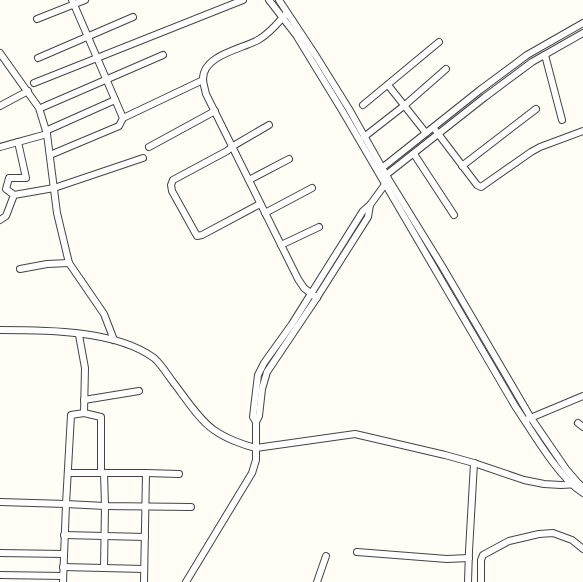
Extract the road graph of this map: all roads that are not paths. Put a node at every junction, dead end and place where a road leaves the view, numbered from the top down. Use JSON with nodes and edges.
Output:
{"nodes":[{"id":1,"x":85,"y":0,"type":"edge"},
{"id":2,"x":242,"y":0,"type":"edge"},
{"id":3,"x":269,"y":0,"type":"edge"},
{"id":4,"x":279,"y":0,"type":"edge"},
{"id":5,"x":73,"y":2,"type":"edge"},
{"id":6,"x":288,"y":12,"type":"junction"},
{"id":7,"x":133,"y":17,"type":"dead end"},
{"id":8,"x":283,"y":17,"type":"junction"},
{"id":9,"x":37,"y":19,"type":"dead end"},
{"id":10,"x":582,"y":23,"type":"edge"},
{"id":11,"x":583,"y":34,"type":"edge"},
{"id":12,"x":88,"y":36,"type":"junction"},
{"id":13,"x":439,"y":42,"type":"dead end"},
{"id":14,"x":532,"y":52,"type":"junction"},
{"id":15,"x":0,"y":53,"type":"edge"},
{"id":16,"x":163,"y":55,"type":"dead end"},
{"id":17,"x":545,"y":55,"type":"junction"},
{"id":18,"x":38,"y":58,"type":"dead end"},
{"id":19,"x":97,"y":58,"type":"junction"},
{"id":20,"x":537,"y":59,"type":"junction"},
{"id":21,"x":446,"y":69,"type":"dead end"},
{"id":22,"x":106,"y":79,"type":"junction"},
{"id":23,"x":203,"y":80,"type":"junction"},
{"id":24,"x":34,"y":83,"type":"dead end"},
{"id":25,"x":388,"y":85,"type":"junction"},
{"id":26,"x":28,"y":90,"type":"junction"},
{"id":27,"x":115,"y":100,"type":"junction"},
{"id":28,"x":363,"y":105,"type":"dead end"},
{"id":29,"x":404,"y":105,"type":"junction"},
{"id":30,"x":0,"y":106,"type":"edge"},
{"id":31,"x":43,"y":106,"type":"dead end"},
{"id":32,"x":536,"y":109,"type":"dead end"},
{"id":33,"x":215,"y":111,"type":"junction"},
{"id":34,"x":123,"y":118,"type":"junction"},
{"id":35,"x":562,"y":120,"type":"dead end"},
{"id":36,"x":269,"y":125,"type":"dead end"},
{"id":37,"x":433,"y":127,"type":"junction"},
{"id":38,"x":49,"y":131,"type":"junction"},
{"id":39,"x":583,"y":131,"type":"edge"},
{"id":40,"x":426,"y":134,"type":"junction"},
{"id":41,"x":438,"y":134,"type":"junction"},
{"id":42,"x":364,"y":137,"type":"junction"},
{"id":43,"x":18,"y":142,"type":"junction"},
{"id":44,"x":233,"y":146,"type":"junction"},
{"id":45,"x":0,"y":147,"type":"edge"},
{"id":46,"x":149,"y":147,"type":"dead end"},
{"id":47,"x":414,"y":154,"type":"junction"},
{"id":48,"x":50,"y":155,"type":"junction"},
{"id":49,"x":143,"y":158,"type":"dead end"},
{"id":50,"x":290,"y":159,"type":"dead end"},
{"id":51,"x":462,"y":166,"type":"junction"},
{"id":52,"x":382,"y":168,"type":"junction"},
{"id":53,"x":249,"y":180,"type":"junction"},
{"id":54,"x":386,"y":180,"type":"junction"},
{"id":55,"x":54,"y":188,"type":"junction"},
{"id":56,"x":312,"y":188,"type":"dead end"},
{"id":57,"x":14,"y":195,"type":"junction"},
{"id":58,"x":260,"y":204,"type":"junction"},
{"id":59,"x":265,"y":213,"type":"junction"},
{"id":60,"x":454,"y":215,"type":"dead end"},
{"id":61,"x":0,"y":220,"type":"edge"},
{"id":62,"x":319,"y":227,"type":"dead end"},
{"id":63,"x":281,"y":245,"type":"junction"},
{"id":64,"x":69,"y":264,"type":"junction"},
{"id":65,"x":20,"y":269,"type":"dead end"},
{"id":66,"x":314,"y":296,"type":"junction"},
{"id":67,"x":0,"y":330,"type":"edge"},
{"id":68,"x":79,"y":334,"type":"junction"},
{"id":69,"x":114,"y":340,"type":"junction"},
{"id":70,"x":139,"y":391,"type":"dead end"},
{"id":71,"x":583,"y":396,"type":"edge"},
{"id":72,"x":84,"y":400,"type":"junction"},
{"id":73,"x":84,"y":413,"type":"junction"},
{"id":74,"x":531,"y":418,"type":"junction"},
{"id":75,"x":524,"y":421,"type":"junction"},
{"id":76,"x":256,"y":448,"type":"junction"},
{"id":77,"x":474,"y":463,"type":"junction"},
{"id":78,"x":68,"y":473,"type":"junction"},
{"id":79,"x":103,"y":473,"type":"junction"},
{"id":80,"x":146,"y":473,"type":"junction"},
{"id":81,"x":178,"y":474,"type":"dead end"},
{"id":82,"x":578,"y":485,"type":"edge"},
{"id":83,"x":583,"y":493,"type":"edge"},
{"id":84,"x":0,"y":502,"type":"edge"},
{"id":85,"x":66,"y":504,"type":"junction"},
{"id":86,"x":105,"y":506,"type":"junction"},
{"id":87,"x":146,"y":506,"type":"junction"},
{"id":88,"x":191,"y":507,"type":"dead end"},
{"id":89,"x":64,"y":535,"type":"junction"},
{"id":90,"x":104,"y":537,"type":"junction"},
{"id":91,"x":145,"y":537,"type":"junction"},
{"id":92,"x":583,"y":549,"type":"edge"},
{"id":93,"x":357,"y":552,"type":"dead end"},
{"id":94,"x":0,"y":553,"type":"edge"},
{"id":95,"x":64,"y":554,"type":"junction"},
{"id":96,"x":326,"y":556,"type":"dead end"},
{"id":97,"x":469,"y":558,"type":"junction"},
{"id":98,"x":63,"y":567,"type":"junction"},
{"id":99,"x":104,"y":568,"type":"junction"},
{"id":100,"x":144,"y":568,"type":"junction"},
{"id":101,"x":0,"y":575,"type":"edge"},
{"id":102,"x":63,"y":579,"type":"edge"},
{"id":103,"x":144,"y":582,"type":"edge"},
{"id":104,"x":186,"y":582,"type":"edge"},
{"id":105,"x":317,"y":582,"type":"edge"},
{"id":106,"x":468,"y":582,"type":"edge"},
{"id":107,"x":481,"y":582,"type":"edge"}],
"edges":[{"from":1,"to":5,"type":"street"},
{"from":2,"to":19,"type":"street"},
{"from":3,"to":8,"type":"street"},
{"from":4,"to":6,"type":"street"},
{"from":5,"to":9,"type":"street"},
{"from":5,"to":12,"type":"street"},
{"from":6,"to":8,"type":"street"},
{"from":6,"to":42,"type":"street"},
{"from":7,"to":12,"type":"street"},
{"from":8,"to":23,"type":"street"},
{"from":8,"to":54,"type":"street"},
{"from":10,"to":11,"type":"street"},
{"from":10,"to":14,"type":"street"},
{"from":11,"to":17,"type":"street"},
{"from":12,"to":18,"type":"street"},
{"from":12,"to":19,"type":"street"},
{"from":13,"to":25,"type":"street"},
{"from":14,"to":20,"type":"street"},
{"from":14,"to":37,"type":"street"},
{"from":15,"to":26,"type":"street"},
{"from":16,"to":22,"type":"street"},
{"from":17,"to":20,"type":"street"},
{"from":17,"to":35,"type":"street"},
{"from":19,"to":22,"type":"street"},
{"from":19,"to":24,"type":"street"},
{"from":20,"to":41,"type":"street"},
{"from":21,"to":29,"type":"street"},
{"from":22,"to":27,"type":"street"},
{"from":22,"to":31,"type":"street"},
{"from":23,"to":33,"type":"street"},
{"from":23,"to":34,"type":"street"},
{"from":25,"to":28,"type":"street"},
{"from":25,"to":29,"type":"street"},
{"from":26,"to":30,"type":"street"},
{"from":26,"to":38,"type":"street"},
{"from":27,"to":34,"type":"street"},
{"from":27,"to":38,"type":"street"},
{"from":29,"to":40,"type":"street"},
{"from":29,"to":42,"type":"street"},
{"from":32,"to":51,"type":"street"},
{"from":33,"to":44,"type":"street"},
{"from":33,"to":46,"type":"street"},
{"from":34,"to":48,"type":"street"},
{"from":36,"to":44,"type":"street"},
{"from":37,"to":40,"type":"street"},
{"from":37,"to":41,"type":"street"},
{"from":38,"to":43,"type":"street"},
{"from":38,"to":48,"type":"street"},
{"from":39,"to":51,"type":"street"},
{"from":40,"to":52,"type":"street"},
{"from":41,"to":47,"type":"street"},
{"from":41,"to":51,"type":"street"},
{"from":42,"to":52,"type":"street"},
{"from":43,"to":45,"type":"street"},
{"from":43,"to":57,"type":"street"},
{"from":44,"to":53,"type":"street"},
{"from":44,"to":58,"type":"street"},
{"from":47,"to":54,"type":"street"},
{"from":47,"to":60,"type":"street"},
{"from":48,"to":55,"type":"street"},
{"from":49,"to":55,"type":"street"},
{"from":50,"to":53,"type":"street"},
{"from":52,"to":54,"type":"street"},
{"from":53,"to":58,"type":"street"},
{"from":54,"to":66,"type":"street"},
{"from":54,"to":74,"type":"street"},
{"from":54,"to":75,"type":"street"},
{"from":55,"to":57,"type":"street"},
{"from":55,"to":64,"type":"street"},
{"from":56,"to":59,"type":"street"},
{"from":57,"to":61,"type":"street"},
{"from":58,"to":59,"type":"street"},
{"from":59,"to":63,"type":"street"},
{"from":62,"to":63,"type":"street"},
{"from":63,"to":66,"type":"street"},
{"from":64,"to":65,"type":"street"},
{"from":64,"to":69,"type":"street"},
{"from":66,"to":76,"type":"street"},
{"from":67,"to":68,"type":"street"},
{"from":68,"to":69,"type":"street"},
{"from":68,"to":72,"type":"street"},
{"from":69,"to":76,"type":"street"},
{"from":70,"to":72,"type":"street"},
{"from":71,"to":74,"type":"street"},
{"from":72,"to":73,"type":"street"},
{"from":73,"to":78,"type":"street"},
{"from":73,"to":79,"type":"street"},
{"from":74,"to":75,"type":"street"},
{"from":74,"to":82,"type":"street"},
{"from":75,"to":82,"type":"street"},
{"from":76,"to":77,"type":"street"},
{"from":76,"to":104,"type":"street"},
{"from":77,"to":82,"type":"street"},
{"from":77,"to":97,"type":"street"},
{"from":78,"to":79,"type":"street"},
{"from":78,"to":85,"type":"street"},
{"from":79,"to":80,"type":"street"},
{"from":79,"to":86,"type":"street"},
{"from":80,"to":81,"type":"street"},
{"from":80,"to":87,"type":"street"},
{"from":82,"to":83,"type":"street"},
{"from":84,"to":85,"type":"street"},
{"from":85,"to":86,"type":"street"},
{"from":85,"to":89,"type":"street"},
{"from":86,"to":87,"type":"street"},
{"from":86,"to":90,"type":"street"},
{"from":87,"to":88,"type":"street"},
{"from":87,"to":91,"type":"street"},
{"from":89,"to":90,"type":"street"},
{"from":89,"to":95,"type":"street"},
{"from":90,"to":91,"type":"street"},
{"from":90,"to":99,"type":"street"},
{"from":91,"to":100,"type":"street"},
{"from":92,"to":107,"type":"street"},
{"from":93,"to":97,"type":"street"},
{"from":94,"to":95,"type":"street"},
{"from":95,"to":98,"type":"street"},
{"from":96,"to":105,"type":"street"},
{"from":97,"to":106,"type":"street"},
{"from":98,"to":99,"type":"street"},
{"from":98,"to":102,"type":"street"},
{"from":99,"to":100,"type":"street"},
{"from":100,"to":103,"type":"street"},
{"from":101,"to":102,"type":"street"}]}
